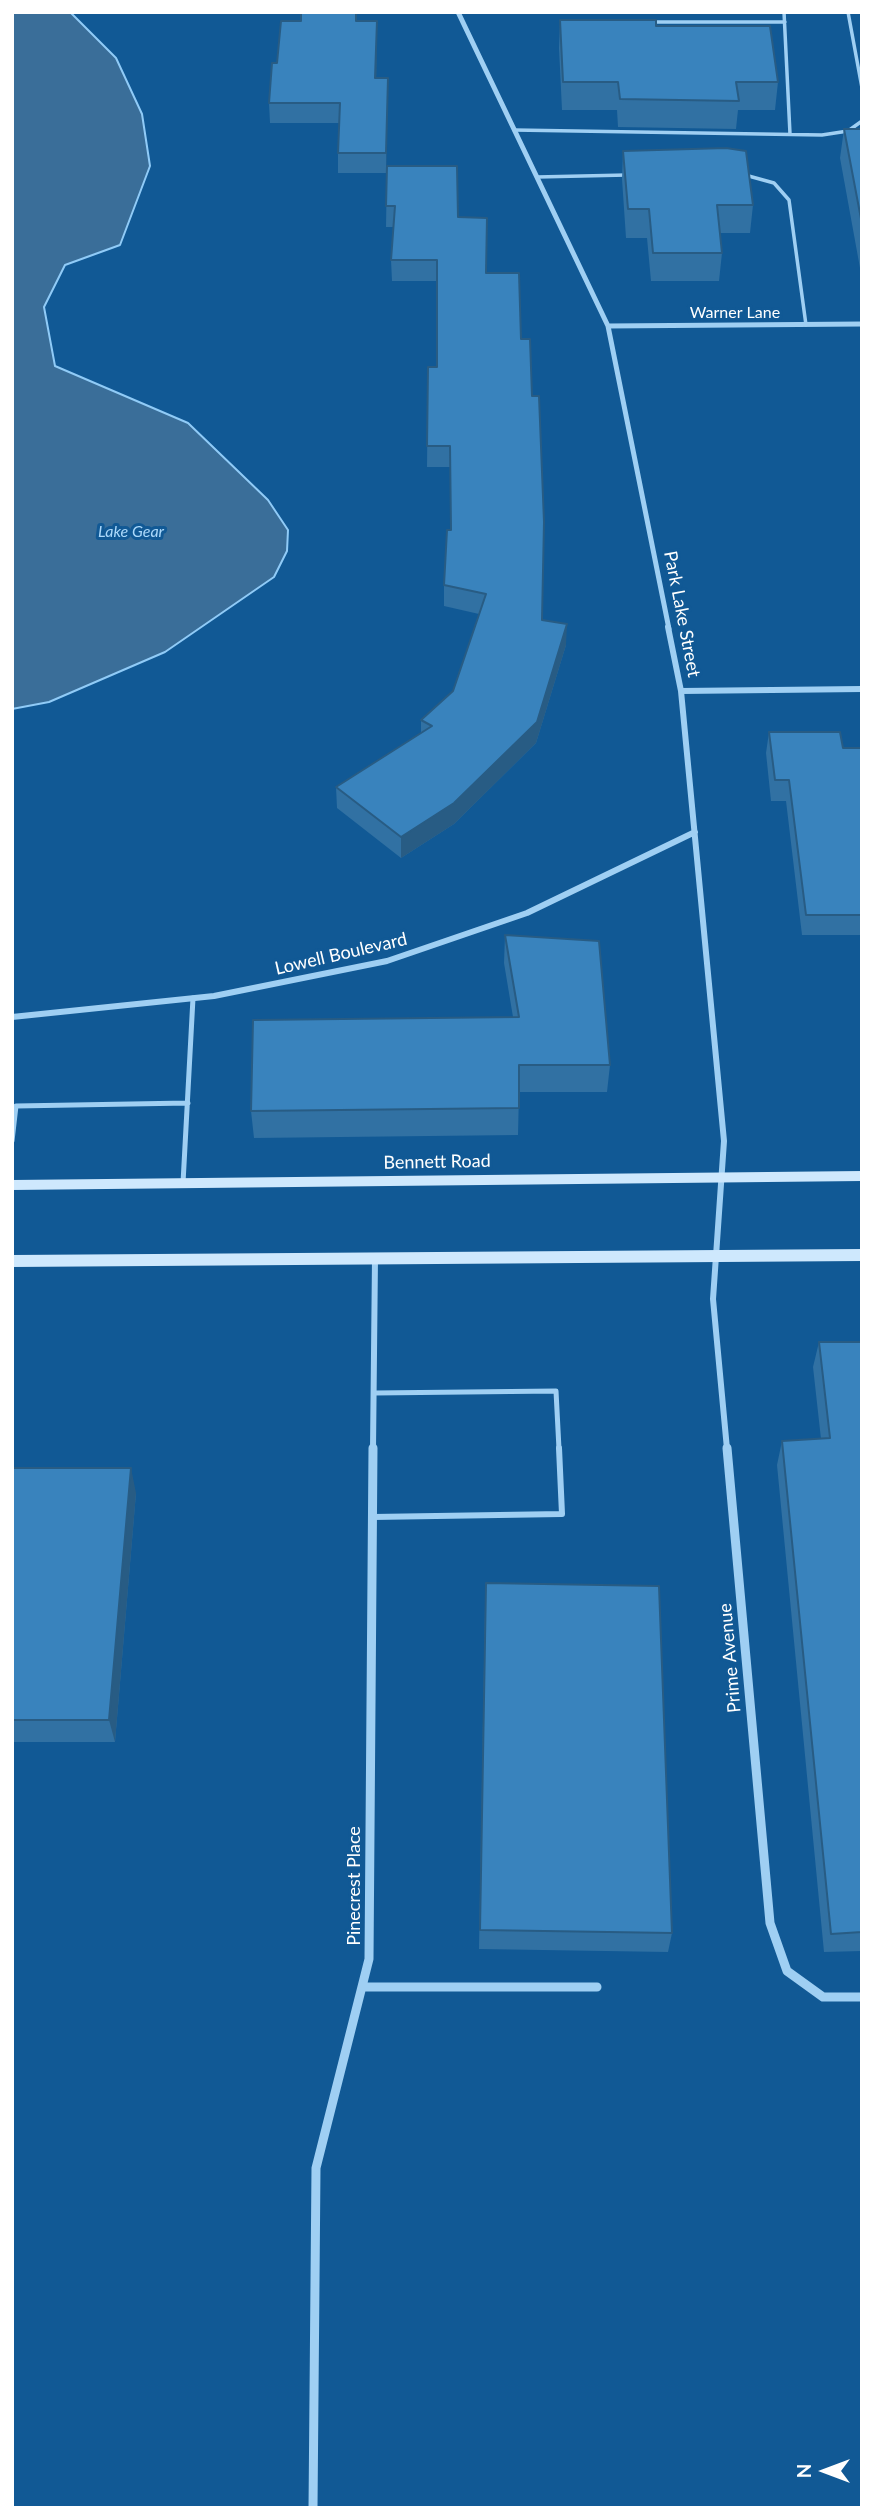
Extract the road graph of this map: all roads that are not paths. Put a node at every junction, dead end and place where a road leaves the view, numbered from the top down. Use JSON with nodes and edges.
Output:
{"nodes":[{"id":1,"x":458,"y":12,"type":"edge"},
{"id":2,"x":784,"y":12,"type":"edge"},
{"id":3,"x":848,"y":12,"type":"edge"},
{"id":4,"x":650,"y":22,"type":"edge"},
{"id":5,"x":785,"y":22,"type":"junction"},
{"id":6,"x":862,"y":88,"type":"edge"},
{"id":7,"x":862,"y":121,"type":"edge"},
{"id":8,"x":514,"y":130,"type":"junction"},
{"id":9,"x":848,"y":131,"type":"junction"},
{"id":10,"x":862,"y":131,"type":"edge"},
{"id":11,"x":790,"y":134,"type":"junction"},
{"id":12,"x":630,"y":175,"type":"edge"},
{"id":13,"x":742,"y":175,"type":"edge"},
{"id":14,"x":537,"y":177,"type":"junction"},
{"id":15,"x":862,"y":324,"type":"edge"},
{"id":16,"x":806,"y":325,"type":"junction"},
{"id":17,"x":608,"y":326,"type":"junction"},
{"id":18,"x":862,"y":689,"type":"edge"},
{"id":19,"x":681,"y":691,"type":"junction"},
{"id":20,"x":695,"y":832,"type":"junction"},
{"id":21,"x":193,"y":998,"type":"junction"},
{"id":22,"x":12,"y":1017,"type":"edge"},
{"id":23,"x":188,"y":1103,"type":"junction"},
{"id":24,"x":12,"y":1141,"type":"edge"},
{"id":25,"x":862,"y":1176,"type":"edge"},
{"id":26,"x":722,"y":1178,"type":"junction"},
{"id":27,"x":183,"y":1183,"type":"junction"},
{"id":28,"x":12,"y":1185,"type":"edge"},
{"id":29,"x":862,"y":1255,"type":"edge"},
{"id":30,"x":716,"y":1257,"type":"junction"},
{"id":31,"x":375,"y":1258,"type":"junction"},
{"id":32,"x":12,"y":1261,"type":"edge"},
{"id":33,"x":374,"y":1393,"type":"junction"},
{"id":34,"x":373,"y":1517,"type":"junction"},
{"id":35,"x":362,"y":1987,"type":"junction"},
{"id":36,"x":597,"y":1987,"type":"dead end"},
{"id":37,"x":862,"y":1997,"type":"edge"},
{"id":38,"x":313,"y":2508,"type":"edge"}],
"edges":[{"from":1,"to":8,"type":"street","name":"Park Lake Street"},
{"from":2,"to":5,"type":"lane"},
{"from":3,"to":6,"type":"lane"},
{"from":4,"to":5,"type":"lane"},
{"from":5,"to":11,"type":"lane"},
{"from":7,"to":9,"type":"lane"},
{"from":8,"to":11,"type":"lane"},
{"from":8,"to":14,"type":"street","name":"Park Lake Street"},
{"from":9,"to":10,"type":"lane"},
{"from":9,"to":11,"type":"lane"},
{"from":12,"to":14,"type":"lane"},
{"from":13,"to":16,"type":"lane"},
{"from":14,"to":17,"type":"street","name":"Park Lake Street"},
{"from":15,"to":16,"type":"street","name":"Warner Lane"},
{"from":16,"to":17,"type":"street","name":"Warner Lane"},
{"from":17,"to":19,"type":"street","name":"Park Lake Street"},
{"from":18,"to":19,"type":"street"},
{"from":19,"to":20,"type":"street","name":"Park Lake Street"},
{"from":20,"to":21,"type":"street","name":"Lowell Boulevard"},
{"from":20,"to":26,"type":"street","name":"Park Lake Street"},
{"from":21,"to":22,"type":"street","name":"Lowell Boulevard"},
{"from":21,"to":23,"type":"lane"},
{"from":23,"to":24,"type":"lane"},
{"from":23,"to":27,"type":"lane"},
{"from":25,"to":26,"type":"street","name":"Bennett Road"},
{"from":26,"to":27,"type":"street","name":"Bennett Road"},
{"from":26,"to":30,"type":"street","name":"Park Lake Street"},
{"from":27,"to":28,"type":"street","name":"Bennett Road"},
{"from":29,"to":30,"type":"street"},
{"from":30,"to":31,"type":"street"},
{"from":30,"to":37,"type":"street","name":"Prime Avenue"},
{"from":31,"to":32,"type":"street"},
{"from":31,"to":33,"type":"street","name":"Pinecrest Place"},
{"from":33,"to":34,"type":"street","name":"Pinecrest Place"},
{"from":33,"to":34,"type":"lane"},
{"from":34,"to":35,"type":"street","name":"Pinecrest Place"},
{"from":35,"to":36,"type":"street"},
{"from":35,"to":38,"type":"street","name":"Pinecrest Place"}]}
